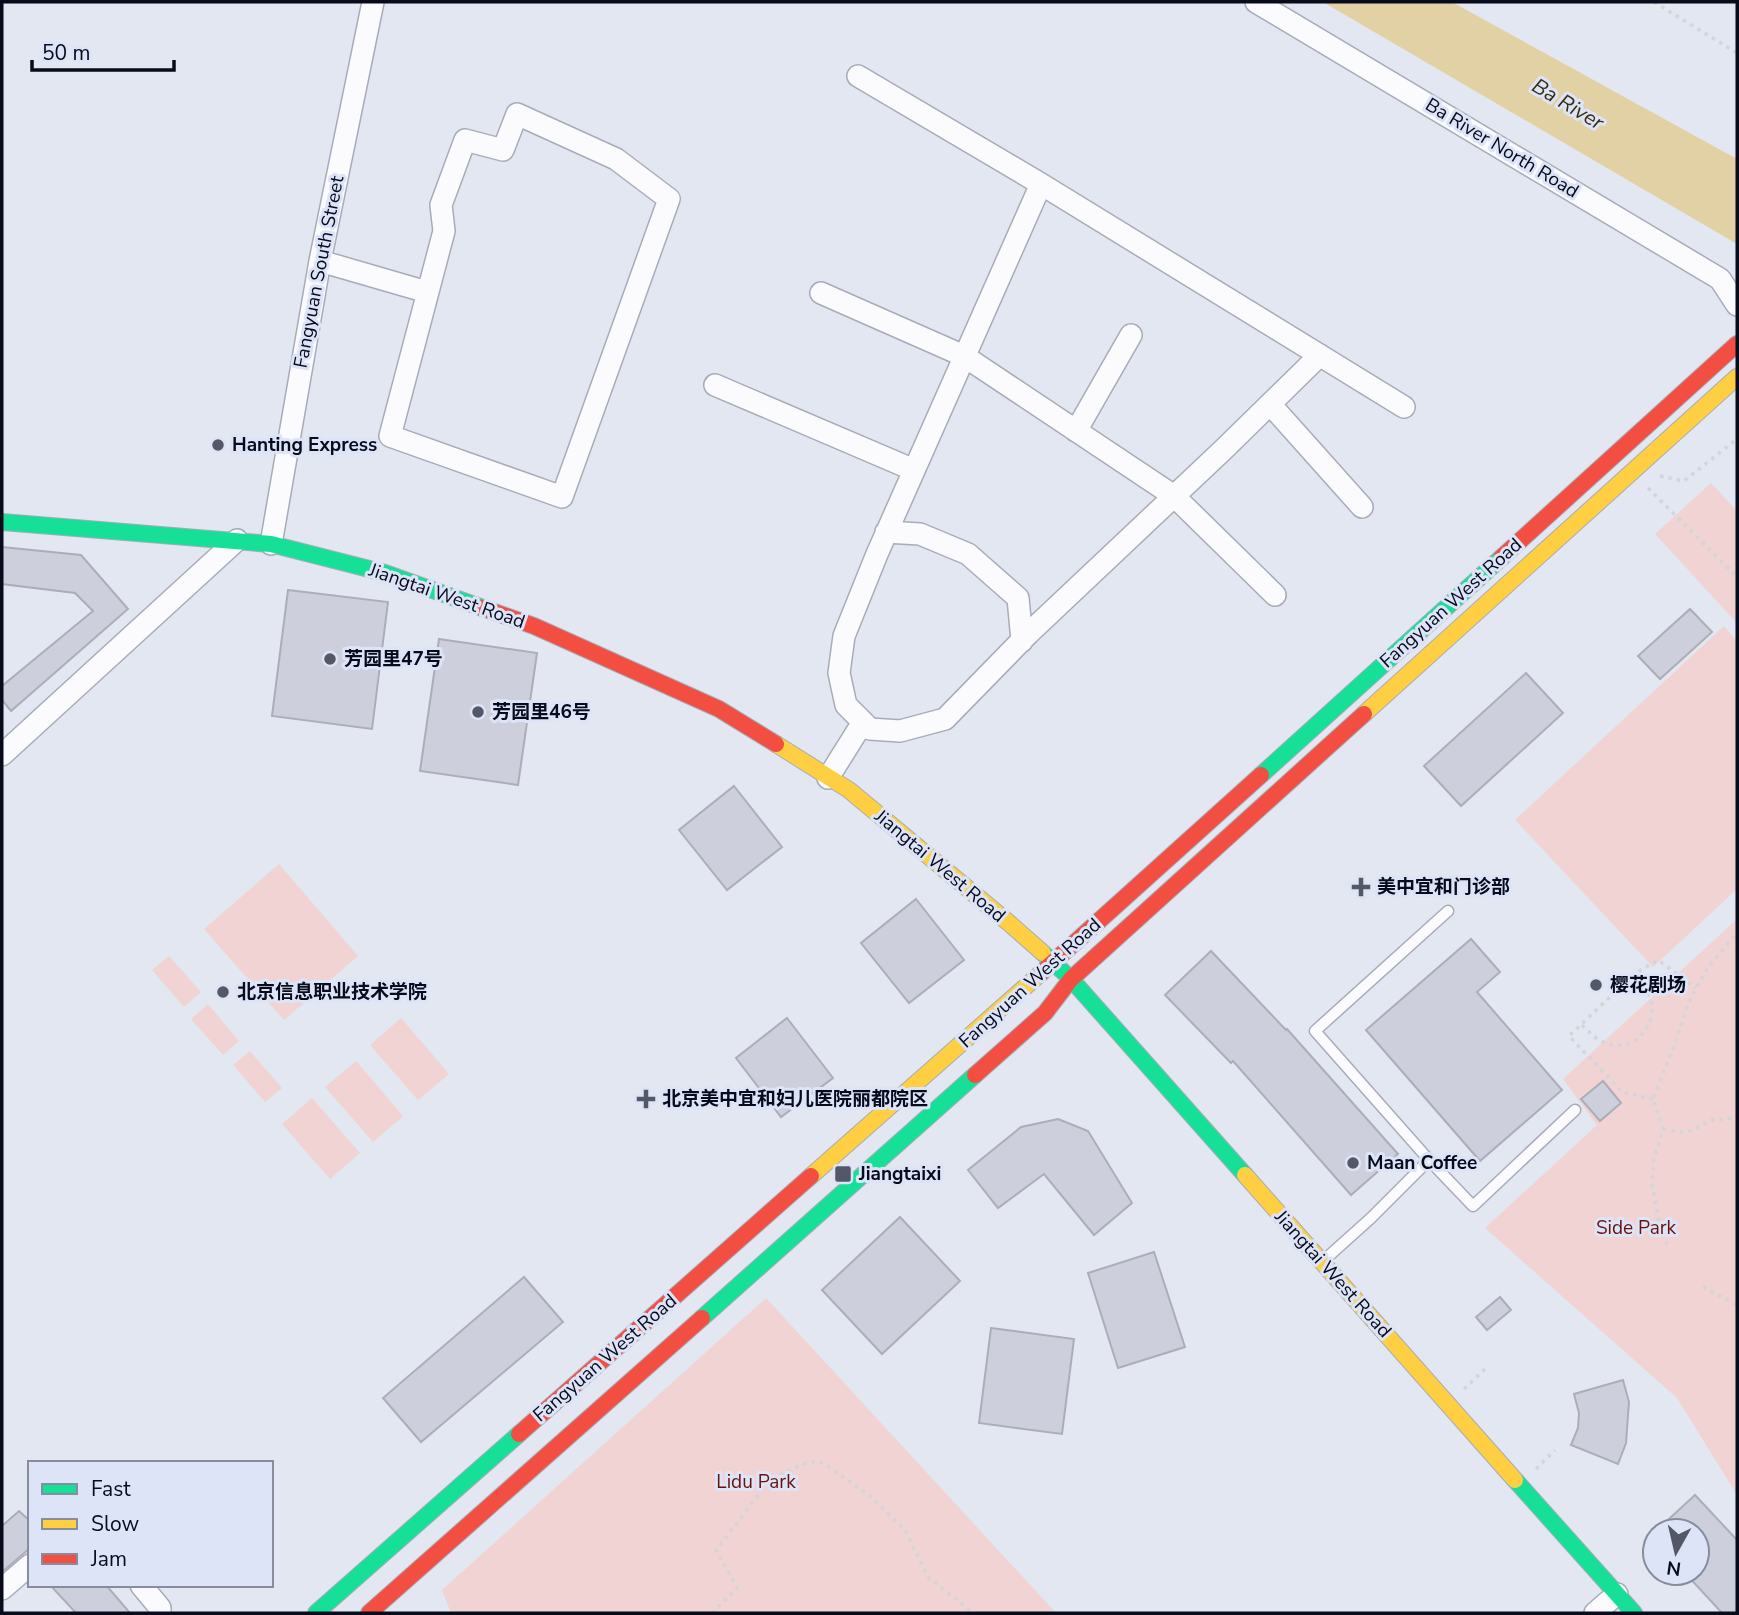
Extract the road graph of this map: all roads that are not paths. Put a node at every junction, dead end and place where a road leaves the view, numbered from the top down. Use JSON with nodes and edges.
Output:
{"nodes":[{"id":1,"x":373,"y":2,"type":"edge"},
{"id":2,"x":1256,"y":2,"type":"edge"},
{"id":3,"x":858,"y":76,"type":"dead end"},
{"id":4,"x":1041,"y":184,"type":"junction"},
{"id":5,"x":320,"y":261,"type":"junction"},
{"id":6,"x":427,"y":292,"type":"junction"},
{"id":7,"x":821,"y":293,"type":"dead end"},
{"id":8,"x":1737,"y":305,"type":"edge"},
{"id":9,"x":1131,"y":335,"type":"dead end"},
{"id":10,"x":1737,"y":344,"type":"edge"},
{"id":11,"x":1320,"y":355,"type":"junction"},
{"id":12,"x":964,"y":356,"type":"junction"},
{"id":13,"x":1737,"y":377,"type":"edge"},
{"id":14,"x":715,"y":385,"type":"dead end"},
{"id":15,"x":1270,"y":404,"type":"junction"},
{"id":16,"x":1404,"y":407,"type":"dead end"},
{"id":17,"x":1076,"y":431,"type":"junction"},
{"id":18,"x":914,"y":470,"type":"junction"},
{"id":19,"x":1174,"y":496,"type":"junction"},
{"id":20,"x":1362,"y":506,"type":"dead end"},
{"id":21,"x":2,"y":522,"type":"edge"},
{"id":22,"x":886,"y":532,"type":"junction"},
{"id":23,"x":237,"y":540,"type":"junction"},
{"id":24,"x":271,"y":544,"type":"junction"},
{"id":25,"x":1275,"y":596,"type":"dead end"},
{"id":26,"x":1022,"y":641,"type":"junction"},
{"id":27,"x":863,"y":722,"type":"junction"},
{"id":28,"x":2,"y":755,"type":"edge"},
{"id":29,"x":828,"y":778,"type":"junction"},
{"id":30,"x":1448,"y":911,"type":"dead end"},
{"id":31,"x":1054,"y":963,"type":"junction"},
{"id":32,"x":1071,"y":979,"type":"junction"},
{"id":33,"x":1575,"y":1110,"type":"dead end"},
{"id":34,"x":1429,"y":1160,"type":"junction"},
{"id":35,"x":1322,"y":1262,"type":"junction"},
{"id":36,"x":28,"y":1567,"type":"edge"},
{"id":37,"x":143,"y":1587,"type":"edge"},
{"id":38,"x":2,"y":1590,"type":"edge"},
{"id":39,"x":1617,"y":1594,"type":"junction"},
{"id":40,"x":160,"y":1613,"type":"edge"},
{"id":41,"x":316,"y":1613,"type":"edge"},
{"id":42,"x":369,"y":1613,"type":"edge"},
{"id":43,"x":1595,"y":1613,"type":"edge"},
{"id":44,"x":1634,"y":1613,"type":"edge"}],
"edges":[{"from":1,"to":5,"type":"street","name":"Fangyuan South Street"},
{"from":2,"to":8,"type":"street","name":"Ba River North Road"},
{"from":3,"to":4,"type":"street"},
{"from":4,"to":11,"type":"street"},
{"from":4,"to":12,"type":"street"},
{"from":5,"to":6,"type":"street"},
{"from":5,"to":24,"type":"street","name":"Fangyuan South Street"},
{"from":6,"to":6,"type":"street"},
{"from":7,"to":12,"type":"street"},
{"from":9,"to":17,"type":"street"},
{"from":10,"to":31,"type":"main road","name":"Fangyuan West Road"},
{"from":11,"to":15,"type":"street"},
{"from":11,"to":16,"type":"street"},
{"from":12,"to":17,"type":"street"},
{"from":12,"to":18,"type":"street"},
{"from":13,"to":32,"type":"main road","name":"Fangyuan West Road"},
{"from":14,"to":18,"type":"street"},
{"from":15,"to":19,"type":"street"},
{"from":15,"to":20,"type":"street"},
{"from":17,"to":19,"type":"street"},
{"from":18,"to":22,"type":"street"},
{"from":19,"to":25,"type":"street"},
{"from":19,"to":26,"type":"street"},
{"from":21,"to":23,"type":"main road","name":"Jiangtai West Road"},
{"from":22,"to":26,"type":"street"},
{"from":22,"to":27,"type":"street"},
{"from":23,"to":24,"type":"main road","name":"Jiangtai West Road"},
{"from":23,"to":28,"type":"street"},
{"from":24,"to":29,"type":"main road","name":"Jiangtai West Road"},
{"from":26,"to":27,"type":"street"},
{"from":27,"to":29,"type":"street"},
{"from":29,"to":31,"type":"main road","name":"Jiangtai West Road"},
{"from":30,"to":34,"type":"lane"},
{"from":31,"to":32,"type":"main road","name":"Jiangtai West Road"},
{"from":31,"to":41,"type":"main road","name":"Fangyuan West Road"},
{"from":32,"to":35,"type":"main road","name":"Jiangtai West Road"},
{"from":32,"to":42,"type":"main road","name":"Fangyuan West Road"},
{"from":33,"to":34,"type":"lane"},
{"from":34,"to":35,"type":"lane"},
{"from":35,"to":39,"type":"main road","name":"Jiangtai West Road"},
{"from":36,"to":38,"type":"street"},
{"from":37,"to":40,"type":"street"},
{"from":39,"to":43,"type":"street"},
{"from":39,"to":44,"type":"main road","name":"Jiangtai West Road"}]}
